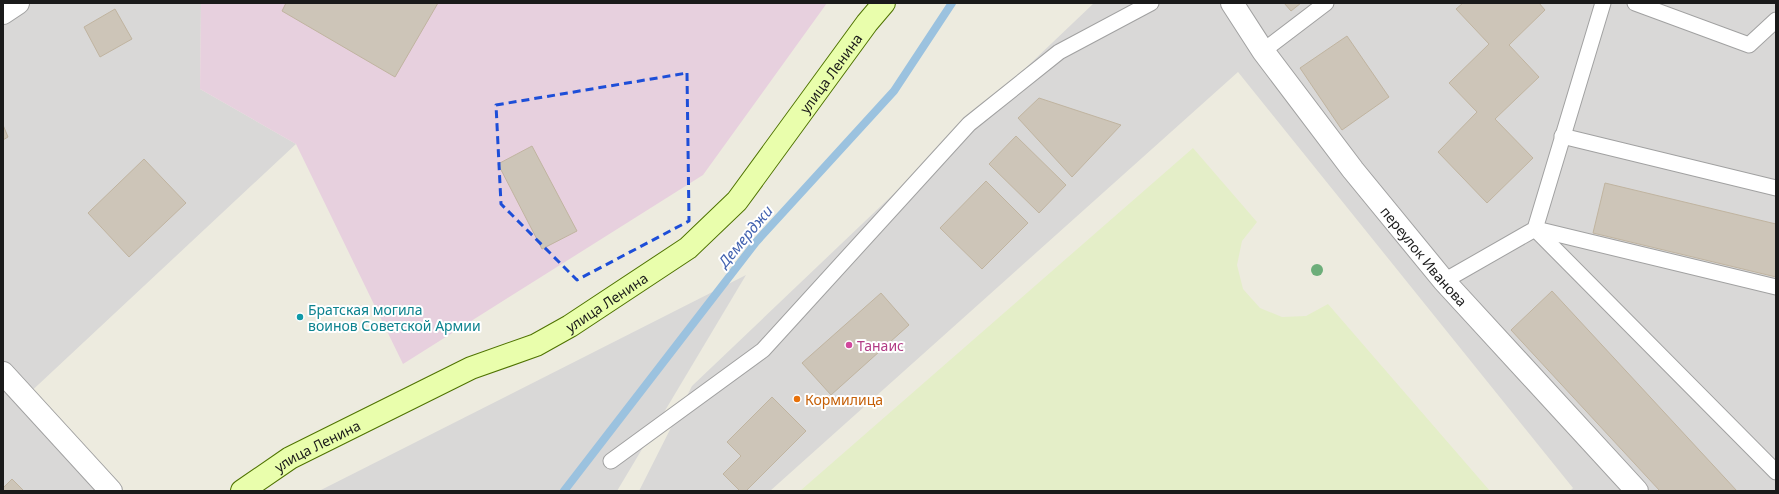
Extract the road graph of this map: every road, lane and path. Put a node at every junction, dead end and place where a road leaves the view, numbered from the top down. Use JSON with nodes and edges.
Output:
{"nodes":[{"id":1,"x":18,"y":3,"type":"edge"},
{"id":2,"x":884,"y":3,"type":"edge"},
{"id":3,"x":1151,"y":3,"type":"edge"},
{"id":4,"x":1232,"y":3,"type":"edge"},
{"id":5,"x":1326,"y":3,"type":"edge"},
{"id":6,"x":1603,"y":3,"type":"edge"},
{"id":7,"x":1635,"y":3,"type":"edge"},
{"id":8,"x":3,"y":13,"type":"edge"},
{"id":9,"x":1776,"y":20,"type":"edge"},
{"id":10,"x":1264,"y":51,"type":"junction"},
{"id":11,"x":1562,"y":136,"type":"junction"},
{"id":12,"x":1776,"y":188,"type":"edge"},
{"id":13,"x":1535,"y":229,"type":"junction"},
{"id":14,"x":1444,"y":281,"type":"junction"},
{"id":15,"x":1776,"y":287,"type":"edge"},
{"id":16,"x":3,"y":373,"type":"edge"},
{"id":17,"x":611,"y":461,"type":"dead end"},
{"id":18,"x":1776,"y":472,"type":"edge"},
{"id":19,"x":110,"y":491,"type":"edge"},
{"id":20,"x":242,"y":491,"type":"edge"},
{"id":21,"x":1637,"y":491,"type":"edge"}],
"edges":[{"from":1,"to":8,"type":"street"},
{"from":2,"to":20,"type":"main road","name":"улица Ленина"},
{"from":3,"to":17,"type":"lane"},
{"from":4,"to":10,"type":"street","name":"переулок Иванова"},
{"from":5,"to":10,"type":"lane"},
{"from":6,"to":11,"type":"lane"},
{"from":7,"to":9,"type":"lane"},
{"from":10,"to":14,"type":"street","name":"переулок Иванова"},
{"from":11,"to":12,"type":"lane"},
{"from":11,"to":13,"type":"lane"},
{"from":13,"to":14,"type":"lane"},
{"from":13,"to":15,"type":"lane"},
{"from":13,"to":18,"type":"lane"},
{"from":14,"to":21,"type":"street","name":"переулок Иванова"},
{"from":16,"to":19,"type":"street"}]}
